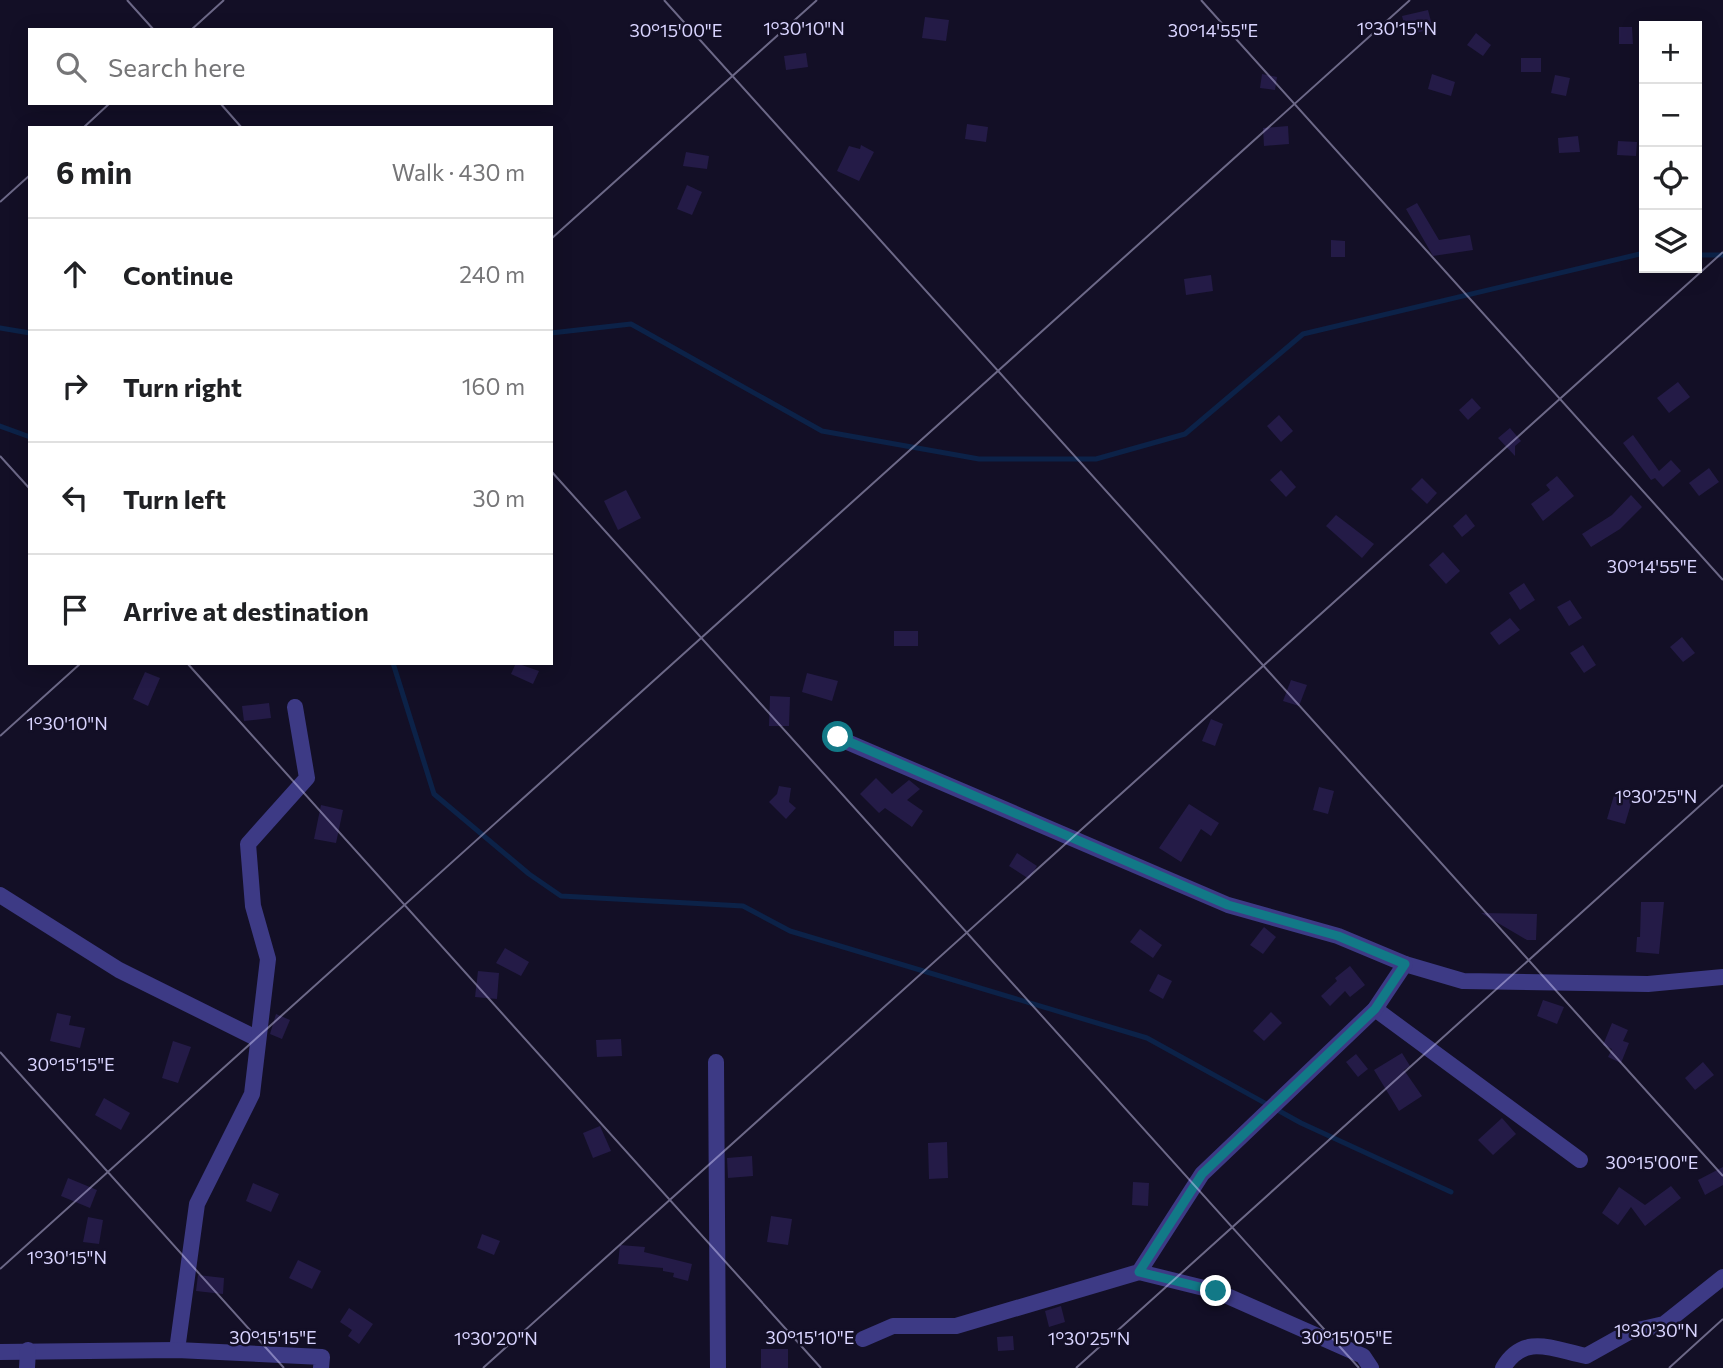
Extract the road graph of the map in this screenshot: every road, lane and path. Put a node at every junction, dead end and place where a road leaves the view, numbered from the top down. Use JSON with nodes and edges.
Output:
{"nodes":[{"id":1,"x":295,"y":707,"type":"dead end"},
{"id":2,"x":838,"y":737,"type":"dead end"},
{"id":3,"x":0,"y":895,"type":"edge"},
{"id":4,"x":1405,"y":964,"type":"junction"},
{"id":5,"x":1723,"y":977,"type":"edge"},
{"id":6,"x":1375,"y":1009,"type":"junction"},
{"id":7,"x":258,"y":1039,"type":"junction"},
{"id":8,"x":716,"y":1062,"type":"dead end"},
{"id":9,"x":1580,"y":1160,"type":"dead end"},
{"id":10,"x":1139,"y":1272,"type":"junction"},
{"id":11,"x":1723,"y":1277,"type":"edge"},
{"id":12,"x":863,"y":1339,"type":"dead end"},
{"id":13,"x":28,"y":1350,"type":"junction"},
{"id":14,"x":177,"y":1350,"type":"junction"},
{"id":15,"x":0,"y":1352,"type":"edge"},
{"id":16,"x":27,"y":1368,"type":"edge"},
{"id":17,"x":321,"y":1368,"type":"edge"},
{"id":18,"x":718,"y":1368,"type":"edge"},
{"id":19,"x":1371,"y":1368,"type":"edge"},
{"id":20,"x":1503,"y":1368,"type":"edge"}],
"edges":[{"from":1,"to":7,"type":"street"},
{"from":2,"to":4,"type":"street"},
{"from":3,"to":7,"type":"street"},
{"from":4,"to":5,"type":"street"},
{"from":4,"to":6,"type":"street"},
{"from":6,"to":9,"type":"street"},
{"from":6,"to":10,"type":"street"},
{"from":7,"to":14,"type":"street"},
{"from":8,"to":18,"type":"street"},
{"from":10,"to":12,"type":"street"},
{"from":10,"to":19,"type":"street"},
{"from":11,"to":20,"type":"street"},
{"from":13,"to":14,"type":"street"},
{"from":13,"to":15,"type":"street"},
{"from":13,"to":16,"type":"street"},
{"from":14,"to":17,"type":"street"}]}
